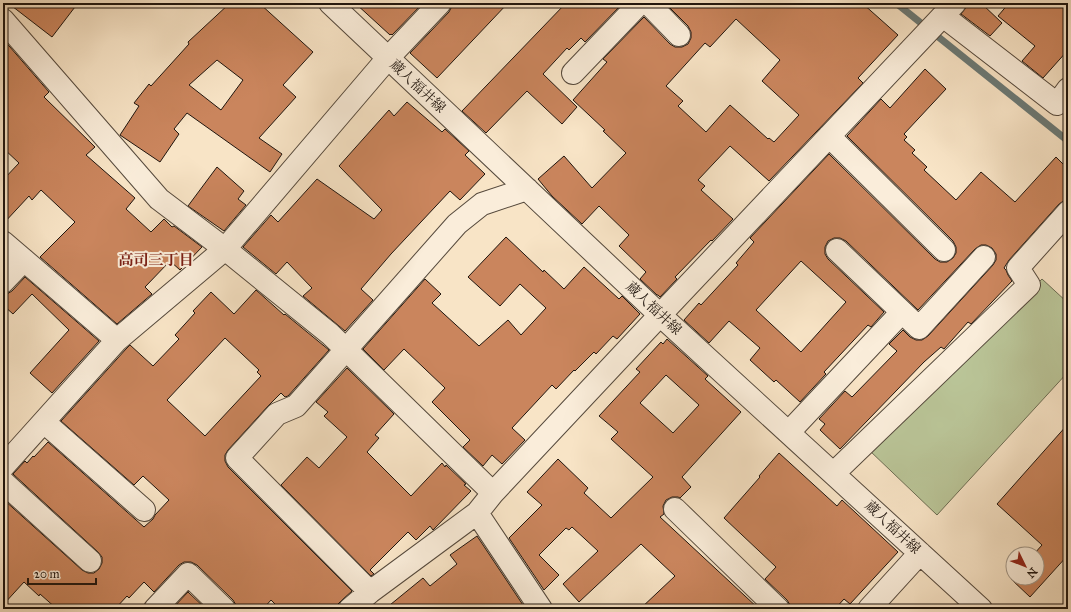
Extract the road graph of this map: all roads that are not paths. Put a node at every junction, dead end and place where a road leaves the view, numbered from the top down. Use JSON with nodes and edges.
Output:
{"nodes":[{"id":1,"x":330,"y":3,"type":"edge"},
{"id":2,"x":440,"y":3,"type":"edge"},
{"id":3,"x":640,"y":3,"type":"edge"},
{"id":4,"x":648,"y":3,"type":"edge"},
{"id":5,"x":3,"y":20,"type":"edge"},
{"id":6,"x":939,"y":20,"type":"edge"},
{"id":7,"x":679,"y":35,"type":"dead end"},
{"id":8,"x":388,"y":58,"type":"junction"},
{"id":9,"x":573,"y":74,"type":"dead end"},
{"id":10,"x":1068,"y":89,"type":"edge"},
{"id":11,"x":829,"y":136,"type":"junction"},
{"id":12,"x":527,"y":189,"type":"junction"},
{"id":13,"x":1068,"y":212,"type":"edge"},
{"id":14,"x":3,"y":242,"type":"edge"},
{"id":15,"x":225,"y":249,"type":"junction"},
{"id":16,"x":837,"y":250,"type":"dead end"},
{"id":17,"x":944,"y":250,"type":"dead end"},
{"id":18,"x":984,"y":257,"type":"dead end"},
{"id":19,"x":24,"y":260,"type":"junction"},
{"id":20,"x":3,"y":282,"type":"edge"},
{"id":21,"x":902,"y":312,"type":"junction"},
{"id":22,"x":660,"y":315,"type":"junction"},
{"id":23,"x":117,"y":340,"type":"junction"},
{"id":24,"x":346,"y":350,"type":"junction"},
{"id":25,"x":44,"y":422,"type":"junction"},
{"id":26,"x":789,"y":432,"type":"junction"},
{"id":27,"x":3,"y":467,"type":"edge"},
{"id":28,"x":834,"y":473,"type":"junction"},
{"id":29,"x":3,"y":482,"type":"edge"},
{"id":30,"x":493,"y":493,"type":"junction"},
{"id":31,"x":675,"y":509,"type":"dead end"},
{"id":32,"x":144,"y":510,"type":"dead end"},
{"id":33,"x":477,"y":513,"type":"junction"},
{"id":34,"x":920,"y":553,"type":"junction"},
{"id":35,"x":90,"y":561,"type":"dead end"},
{"id":36,"x":370,"y":592,"type":"junction"},
{"id":37,"x":155,"y":609,"type":"edge"},
{"id":38,"x":224,"y":609,"type":"edge"},
{"id":39,"x":350,"y":609,"type":"edge"},
{"id":40,"x":541,"y":609,"type":"edge"},
{"id":41,"x":778,"y":609,"type":"edge"},
{"id":42,"x":869,"y":609,"type":"edge"},
{"id":43,"x":981,"y":609,"type":"edge"}],
"edges":[{"from":1,"to":8,"type":"street","name":"蔵人福井線"},
{"from":2,"to":8,"type":"street"},
{"from":3,"to":9,"type":"street"},
{"from":4,"to":7,"type":"street"},
{"from":5,"to":15,"type":"street"},
{"from":6,"to":10,"type":"street"},
{"from":6,"to":11,"type":"street"},
{"from":8,"to":12,"type":"street","name":"蔵人福井線"},
{"from":8,"to":15,"type":"street"},
{"from":11,"to":17,"type":"street"},
{"from":11,"to":22,"type":"street"},
{"from":12,"to":22,"type":"street","name":"蔵人福井線"},
{"from":12,"to":24,"type":"street"},
{"from":13,"to":28,"type":"street"},
{"from":14,"to":19,"type":"street"},
{"from":15,"to":23,"type":"street"},
{"from":15,"to":24,"type":"street"},
{"from":16,"to":21,"type":"street"},
{"from":18,"to":21,"type":"street"},
{"from":19,"to":20,"type":"street"},
{"from":19,"to":23,"type":"street"},
{"from":21,"to":26,"type":"street"},
{"from":22,"to":26,"type":"street","name":"蔵人福井線"},
{"from":22,"to":30,"type":"street"},
{"from":23,"to":25,"type":"street"},
{"from":24,"to":30,"type":"street"},
{"from":24,"to":36,"type":"street"},
{"from":25,"to":27,"type":"street"},
{"from":25,"to":32,"type":"street"},
{"from":26,"to":28,"type":"street","name":"蔵人福井線"},
{"from":28,"to":34,"type":"street","name":"蔵人福井線"},
{"from":29,"to":35,"type":"street"},
{"from":30,"to":33,"type":"street"},
{"from":31,"to":41,"type":"street"},
{"from":33,"to":36,"type":"street"},
{"from":33,"to":40,"type":"street"},
{"from":34,"to":42,"type":"street"},
{"from":34,"to":43,"type":"street","name":"蔵人福井線"},
{"from":36,"to":39,"type":"street"},
{"from":37,"to":38,"type":"street"}]}
